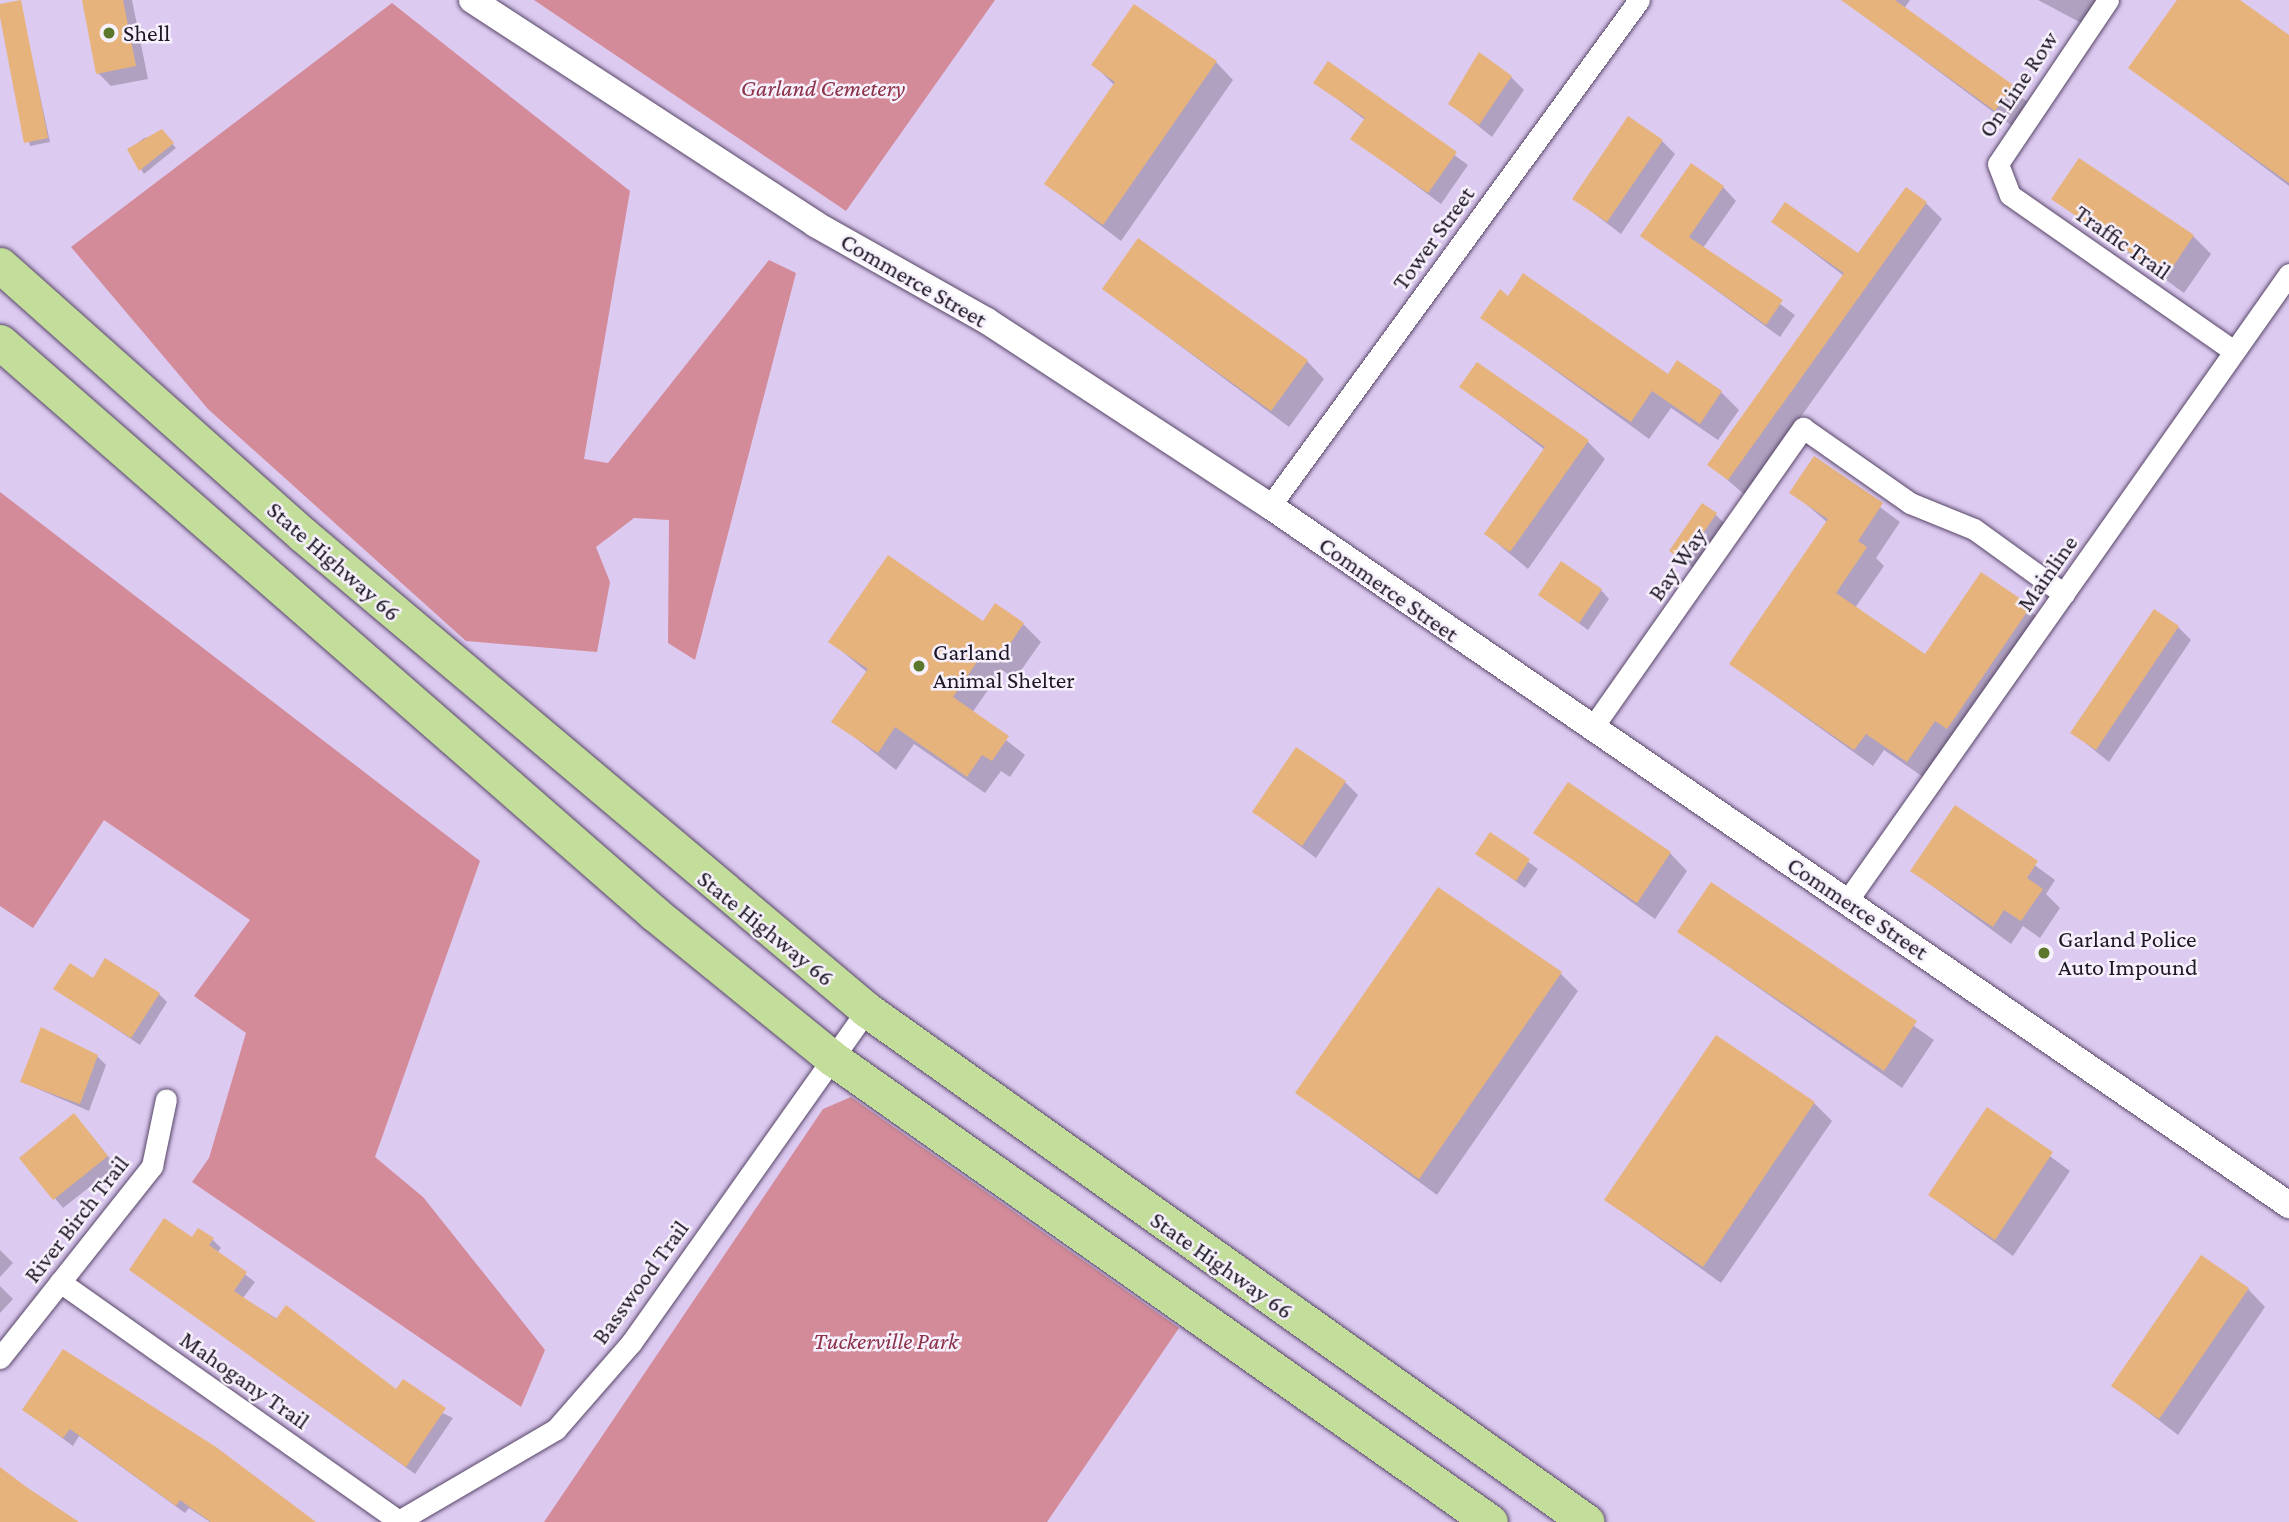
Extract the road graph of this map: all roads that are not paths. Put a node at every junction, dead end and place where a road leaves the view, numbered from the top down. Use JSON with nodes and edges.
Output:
{"nodes":[{"id":1,"x":472,"y":0,"type":"edge"},
{"id":2,"x":1639,"y":0,"type":"edge"},
{"id":3,"x":2108,"y":0,"type":"edge"},
{"id":4,"x":1998,"y":164,"type":"joint"},
{"id":5,"x":0,"y":265,"type":"edge"},
{"id":6,"x":2289,"y":274,"type":"edge"},
{"id":7,"x":0,"y":342,"type":"edge"},
{"id":8,"x":2234,"y":351,"type":"junction"},
{"id":9,"x":1270,"y":506,"type":"junction"},
{"id":10,"x":2064,"y":594,"type":"junction"},
{"id":11,"x":1592,"y":728,"type":"junction"},
{"id":12,"x":1847,"y":901,"type":"junction"},
{"id":13,"x":867,"y":1010,"type":"junction"},
{"id":14,"x":832,"y":1058,"type":"junction"},
{"id":15,"x":166,"y":1099,"type":"dead end"},
{"id":16,"x":2289,"y":1205,"type":"edge"},
{"id":17,"x":60,"y":1282,"type":"junction"},
{"id":18,"x":1352,"y":1357,"type":"junction"},
{"id":19,"x":0,"y":1358,"type":"edge"},
{"id":20,"x":1325,"y":1406,"type":"junction"},
{"id":21,"x":398,"y":1521,"type":"edge"},
{"id":22,"x":1490,"y":1522,"type":"edge"},
{"id":23,"x":1587,"y":1522,"type":"edge"}],
"edges":[{"from":1,"to":9,"type":"street","name":"Commerce Street"},
{"from":2,"to":9,"type":"street","name":"Tower Street"},
{"from":3,"to":4,"type":"street","name":"On Line Row"},
{"from":4,"to":8,"type":"street","name":"Traffic Trail"},
{"from":5,"to":13,"type":"main road","name":"State Highway 66"},
{"from":6,"to":8,"type":"street","name":"Mainline"},
{"from":7,"to":14,"type":"main road"},
{"from":8,"to":10,"type":"street","name":"Mainline"},
{"from":9,"to":11,"type":"street","name":"Commerce Street"},
{"from":10,"to":11,"type":"street","name":"Bay Way"},
{"from":10,"to":12,"type":"street","name":"Mainline"},
{"from":11,"to":12,"type":"street","name":"Commerce Street"},
{"from":12,"to":16,"type":"street","name":"Commerce Street"},
{"from":13,"to":14,"type":"street","name":"Basswood Trail"},
{"from":13,"to":18,"type":"main road","name":"State Highway 66"},
{"from":14,"to":20,"type":"main road"},
{"from":14,"to":21,"type":"street","name":"Basswood Trail"},
{"from":15,"to":17,"type":"street","name":"River Birch Trail"},
{"from":17,"to":19,"type":"street","name":"River Birch Trail"},
{"from":17,"to":21,"type":"street","name":"Mahogany Trail"},
{"from":18,"to":20,"type":"main road"},
{"from":18,"to":23,"type":"main road","name":"State Highway 66"},
{"from":20,"to":22,"type":"main road"}]}
